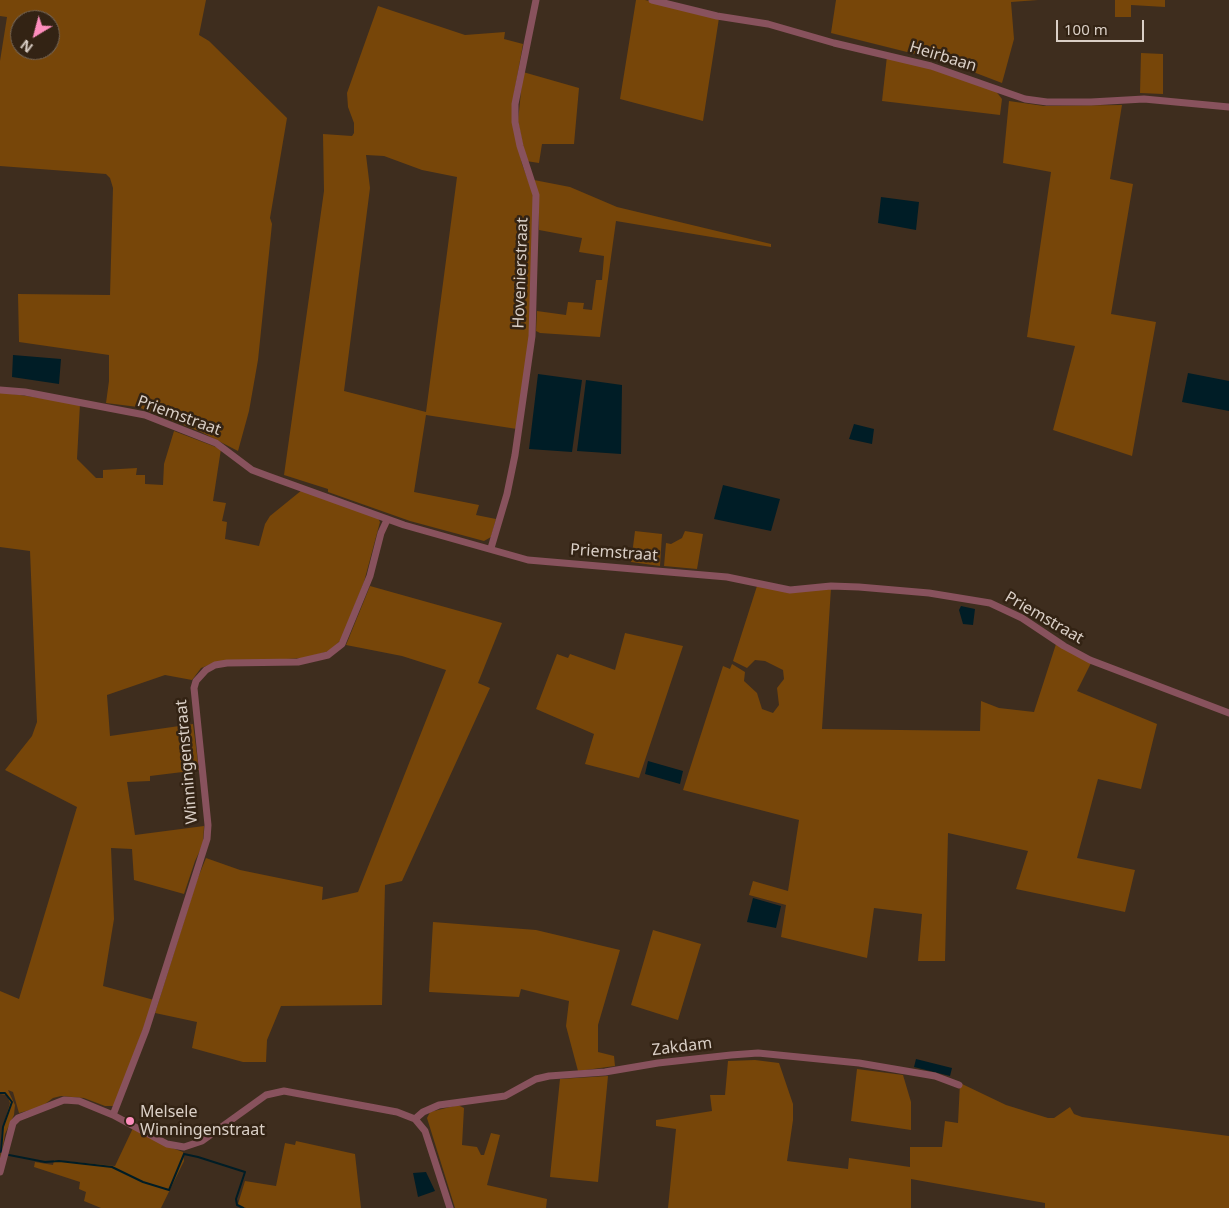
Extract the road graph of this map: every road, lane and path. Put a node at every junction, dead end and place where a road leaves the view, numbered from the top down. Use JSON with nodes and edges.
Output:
{"nodes":[{"id":1,"x":536,"y":0,"type":"edge"},
{"id":2,"x":652,"y":0,"type":"edge"},
{"id":3,"x":1229,"y":107,"type":"edge"},
{"id":4,"x":0,"y":390,"type":"edge"},
{"id":5,"x":387,"y":520,"type":"junction"},
{"id":6,"x":491,"y":548,"type":"junction"},
{"id":7,"x":1229,"y":713,"type":"edge"},
{"id":8,"x":959,"y":1085,"type":"dead end"},
{"id":9,"x":114,"y":1115,"type":"junction"},
{"id":10,"x":415,"y":1119,"type":"junction"},
{"id":11,"x":0,"y":1172,"type":"edge"},
{"id":12,"x":450,"y":1208,"type":"edge"}],
"edges":[{"from":1,"to":6,"type":"street","name":"Hovenierstraat"},
{"from":2,"to":3,"type":"street","name":"Heirbaan"},
{"from":4,"to":5,"type":"street","name":"Priemstraat"},
{"from":5,"to":6,"type":"street","name":"Priemstraat"},
{"from":5,"to":9,"type":"street","name":"Winningenstraat"},
{"from":6,"to":7,"type":"street","name":"Priemstraat"},
{"from":8,"to":10,"type":"street","name":"Zakdam"},
{"from":9,"to":10,"type":"street"},
{"from":9,"to":11,"type":"street"},
{"from":10,"to":12,"type":"street"}]}
